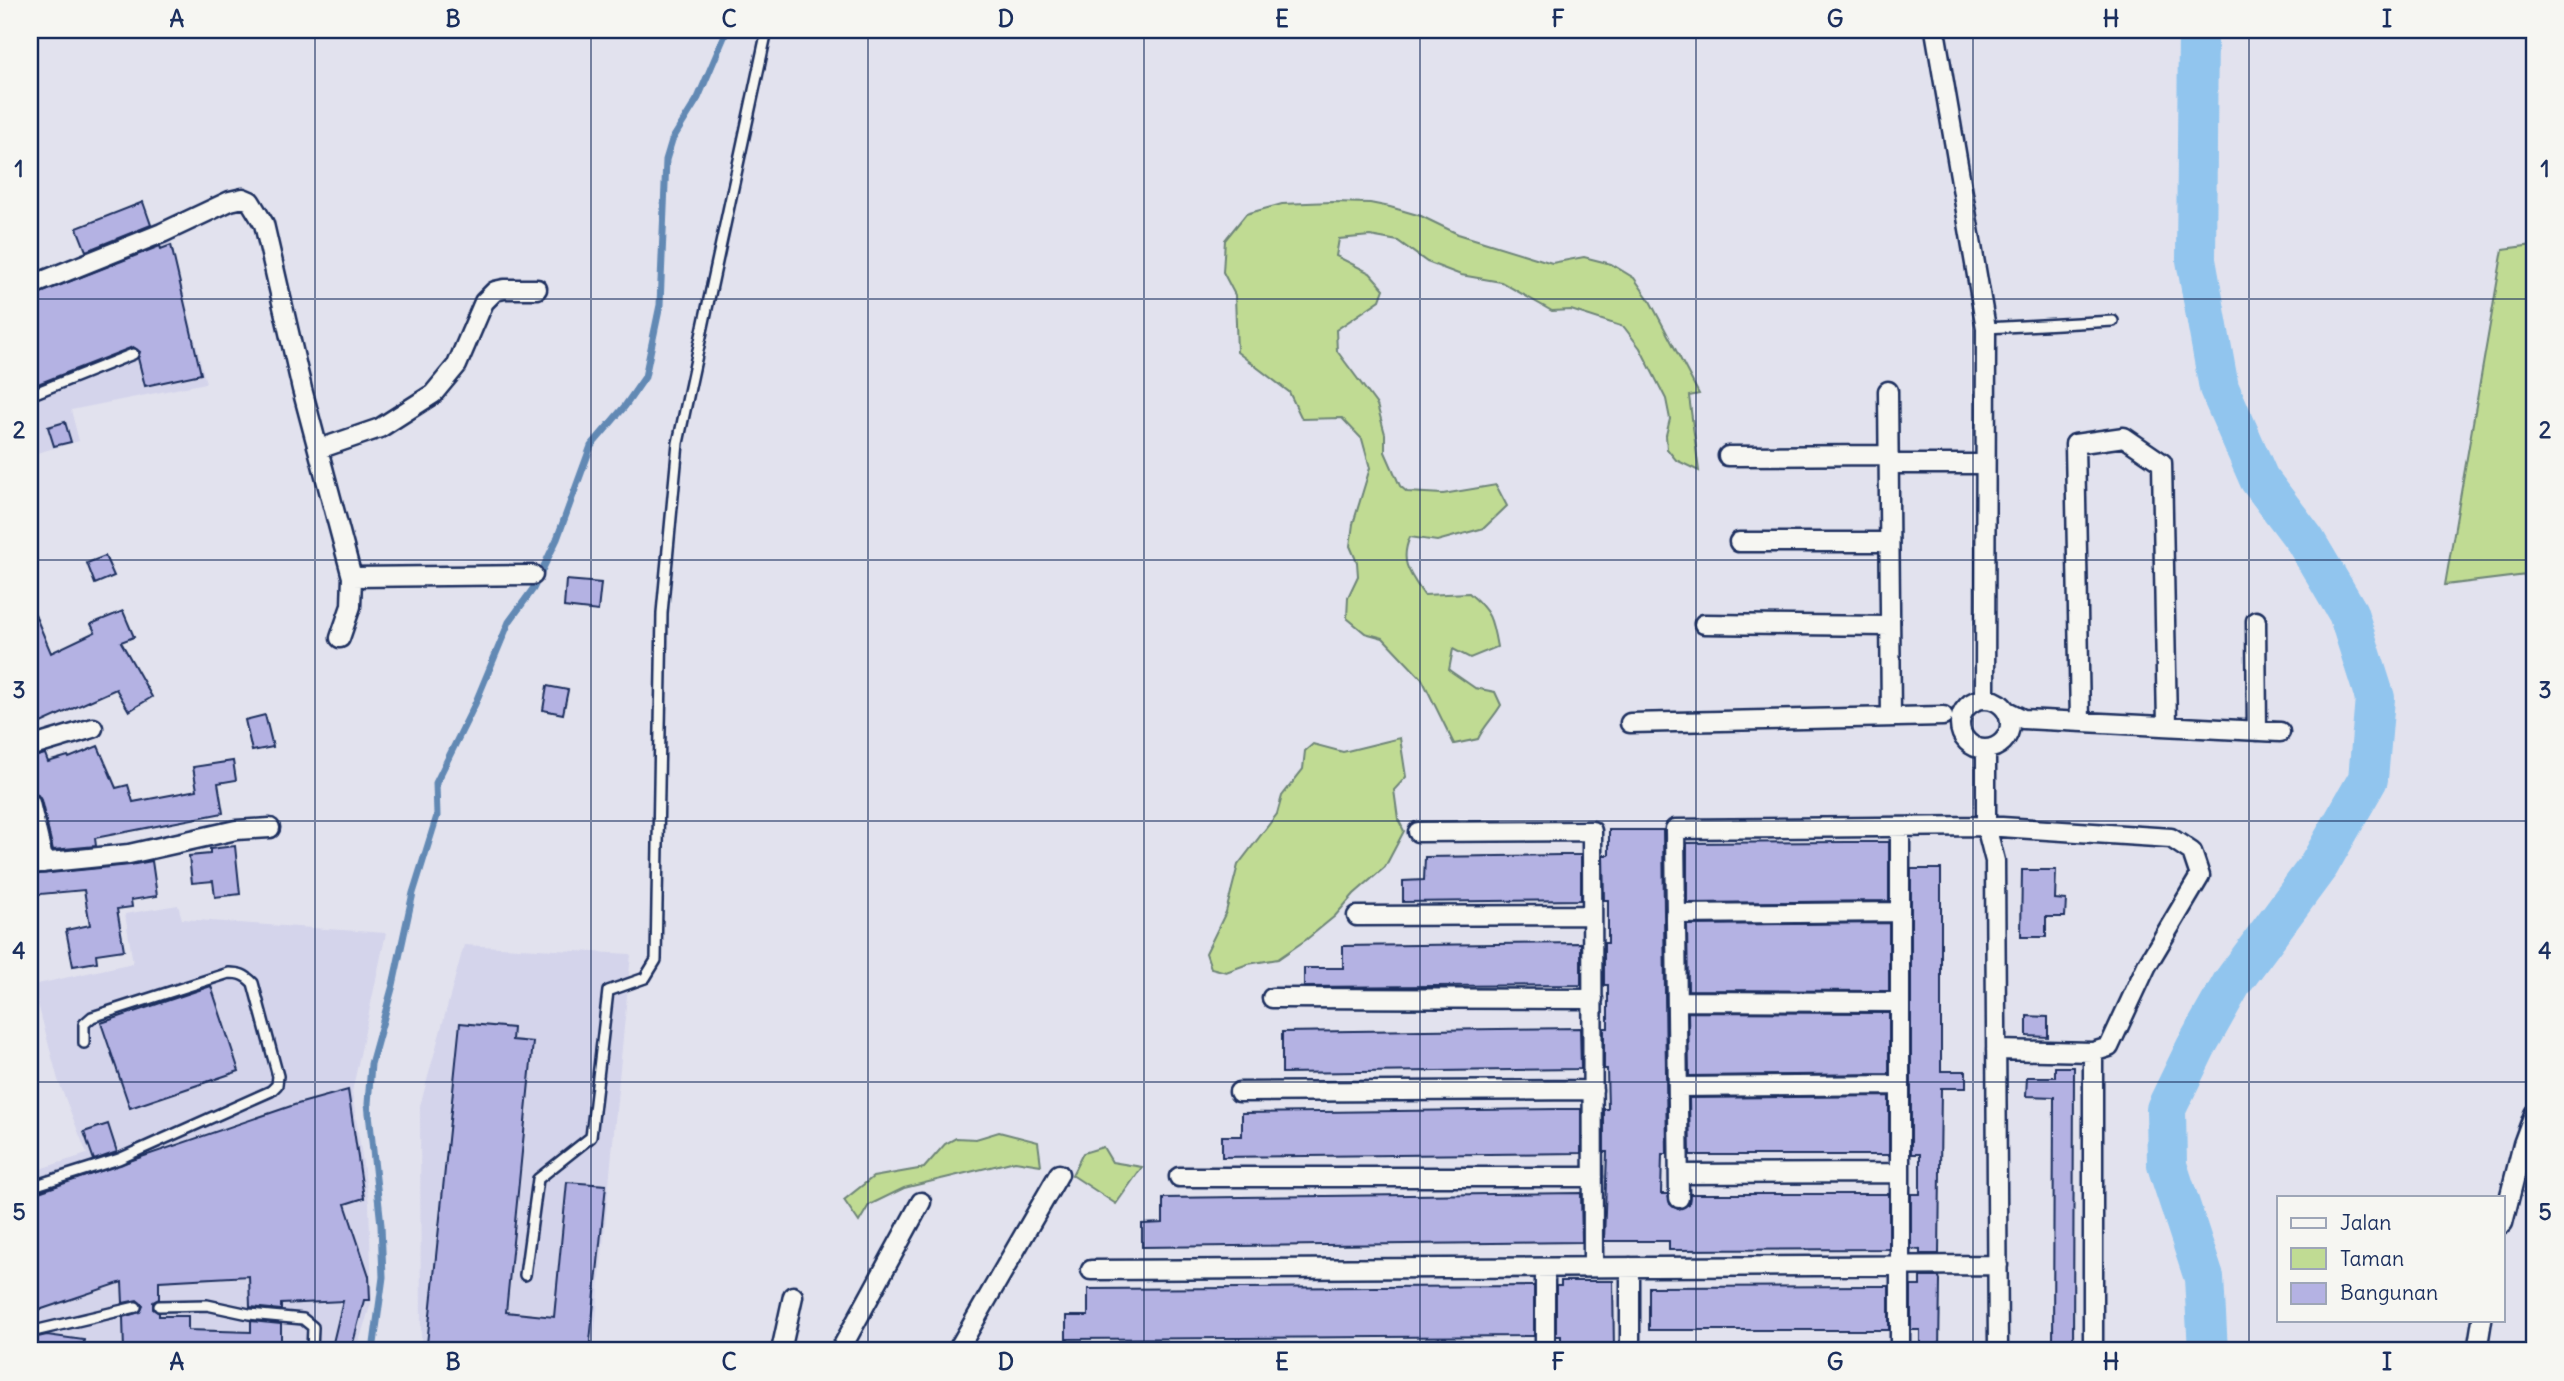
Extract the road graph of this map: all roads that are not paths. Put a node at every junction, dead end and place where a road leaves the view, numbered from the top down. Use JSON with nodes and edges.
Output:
{"nodes":[{"id":1,"x":767,"y":30,"type":"edge"},
{"id":2,"x":1935,"y":30,"type":"edge"},
{"id":3,"x":30,"y":286,"type":"edge"},
{"id":4,"x":537,"y":289,"type":"dead end"},
{"id":5,"x":2113,"y":321,"type":"dead end"},
{"id":6,"x":1986,"y":328,"type":"junction"},
{"id":7,"x":133,"y":354,"type":"dead end"},
{"id":8,"x":1888,"y":391,"type":"dead end"},
{"id":9,"x":30,"y":395,"type":"edge"},
{"id":10,"x":318,"y":449,"type":"junction"},
{"id":11,"x":1728,"y":456,"type":"dead end"},
{"id":12,"x":1889,"y":459,"type":"junction"},
{"id":13,"x":1985,"y":464,"type":"junction"},
{"id":14,"x":1739,"y":542,"type":"dead end"},
{"id":15,"x":1889,"y":542,"type":"junction"},
{"id":16,"x":533,"y":575,"type":"dead end"},
{"id":17,"x":352,"y":577,"type":"junction"},
{"id":18,"x":2256,"y":621,"type":"dead end"},
{"id":19,"x":1704,"y":624,"type":"dead end"},
{"id":20,"x":1890,"y":626,"type":"junction"},
{"id":21,"x":340,"y":638,"type":"dead end"},
{"id":22,"x":1985,"y":699,"type":"junction"},
{"id":23,"x":2007,"y":711,"type":"junction"},
{"id":24,"x":1942,"y":716,"type":"dead end"},
{"id":25,"x":1891,"y":717,"type":"junction"},
{"id":26,"x":2080,"y":720,"type":"junction"},
{"id":27,"x":1630,"y":723,"type":"dead end"},
{"id":28,"x":2167,"y":726,"type":"junction"},
{"id":29,"x":93,"y":728,"type":"dead end"},
{"id":30,"x":2257,"y":731,"type":"junction"},
{"id":31,"x":2280,"y":732,"type":"dead end"},
{"id":32,"x":30,"y":747,"type":"edge"},
{"id":33,"x":1986,"y":749,"type":"junction"},
{"id":34,"x":30,"y":803,"type":"edge"},
{"id":35,"x":1986,"y":826,"type":"junction"},
{"id":36,"x":1900,"y":827,"type":"junction"},
{"id":37,"x":270,"y":828,"type":"dead end"},
{"id":38,"x":1418,"y":832,"type":"dead end"},
{"id":39,"x":37,"y":864,"type":"edge"},
{"id":40,"x":1900,"y":912,"type":"junction"},
{"id":41,"x":1675,"y":914,"type":"junction"},
{"id":42,"x":1592,"y":915,"type":"junction"},
{"id":43,"x":1357,"y":916,"type":"dead end"},
{"id":44,"x":1272,"y":998,"type":"dead end"},
{"id":45,"x":1592,"y":999,"type":"junction"},
{"id":46,"x":1677,"y":1001,"type":"junction"},
{"id":47,"x":1900,"y":1002,"type":"junction"},
{"id":48,"x":84,"y":1043,"type":"dead end"},
{"id":49,"x":1996,"y":1050,"type":"junction"},
{"id":50,"x":2093,"y":1052,"type":"junction"},
{"id":51,"x":1900,"y":1085,"type":"junction"},
{"id":52,"x":1678,"y":1087,"type":"junction"},
{"id":53,"x":1593,"y":1090,"type":"junction"},
{"id":54,"x":1239,"y":1091,"type":"dead end"},
{"id":55,"x":2534,"y":1114,"type":"edge"},
{"id":56,"x":1900,"y":1173,"type":"junction"},
{"id":57,"x":1059,"y":1174,"type":"dead end"},
{"id":58,"x":1679,"y":1174,"type":"junction"},
{"id":59,"x":1179,"y":1177,"type":"dead end"},
{"id":60,"x":1593,"y":1177,"type":"junction"},
{"id":61,"x":30,"y":1187,"type":"edge"},
{"id":62,"x":1679,"y":1198,"type":"dead end"},
{"id":63,"x":921,"y":1202,"type":"dead end"},
{"id":64,"x":2504,"y":1219,"type":"edge"},
{"id":65,"x":1997,"y":1265,"type":"junction"},
{"id":66,"x":1900,"y":1266,"type":"junction"},
{"id":67,"x":1630,"y":1267,"type":"junction"},
{"id":68,"x":1545,"y":1268,"type":"junction"},
{"id":69,"x":1593,"y":1268,"type":"junction"},
{"id":70,"x":1091,"y":1270,"type":"dead end"},
{"id":71,"x":525,"y":1275,"type":"dead end"},
{"id":72,"x":793,"y":1296,"type":"dead end"},
{"id":73,"x":159,"y":1306,"type":"dead end"},
{"id":74,"x":136,"y":1307,"type":"dead end"},
{"id":75,"x":2482,"y":1322,"type":"edge"},
{"id":76,"x":30,"y":1332,"type":"edge"},
{"id":77,"x":312,"y":1351,"type":"edge"},
{"id":78,"x":781,"y":1351,"type":"edge"},
{"id":79,"x":839,"y":1351,"type":"edge"},
{"id":80,"x":957,"y":1351,"type":"edge"},
{"id":81,"x":1545,"y":1351,"type":"edge"},
{"id":82,"x":1630,"y":1351,"type":"edge"},
{"id":83,"x":1900,"y":1351,"type":"edge"},
{"id":84,"x":1998,"y":1351,"type":"edge"},
{"id":85,"x":2093,"y":1351,"type":"edge"},
{"id":86,"x":2477,"y":1351,"type":"edge"}],
"edges":[{"from":1,"to":71,"type":"lane"},
{"from":2,"to":6,"type":"street"},
{"from":3,"to":10,"type":"street"},
{"from":4,"to":10,"type":"street"},
{"from":5,"to":6,"type":"lane"},
{"from":6,"to":13,"type":"street"},
{"from":7,"to":9,"type":"lane"},
{"from":8,"to":12,"type":"street"},
{"from":10,"to":17,"type":"street"},
{"from":11,"to":12,"type":"street"},
{"from":12,"to":13,"type":"street"},
{"from":12,"to":15,"type":"street"},
{"from":13,"to":22,"type":"street"},
{"from":14,"to":15,"type":"street"},
{"from":15,"to":20,"type":"street"},
{"from":16,"to":17,"type":"street"},
{"from":17,"to":21,"type":"street"},
{"from":18,"to":30,"type":"street"},
{"from":19,"to":20,"type":"street"},
{"from":20,"to":25,"type":"street"},
{"from":22,"to":23,"type":"street"},
{"from":22,"to":33,"type":"street"},
{"from":23,"to":26,"type":"street"},
{"from":23,"to":33,"type":"street"},
{"from":24,"to":25,"type":"street"},
{"from":25,"to":27,"type":"street"},
{"from":26,"to":28,"type":"street"},
{"from":26,"to":28,"type":"street"},
{"from":28,"to":30,"type":"street"},
{"from":29,"to":32,"type":"street"},
{"from":30,"to":31,"type":"street"},
{"from":33,"to":35,"type":"street"},
{"from":34,"to":39,"type":"street"},
{"from":35,"to":36,"type":"street"},
{"from":35,"to":49,"type":"street"},
{"from":35,"to":50,"type":"street"},
{"from":36,"to":40,"type":"street"},
{"from":36,"to":41,"type":"street"},
{"from":37,"to":39,"type":"street"},
{"from":38,"to":42,"type":"street"},
{"from":40,"to":41,"type":"street"},
{"from":40,"to":47,"type":"street"},
{"from":41,"to":46,"type":"street"},
{"from":42,"to":43,"type":"street"},
{"from":42,"to":45,"type":"street"},
{"from":44,"to":45,"type":"street"},
{"from":45,"to":53,"type":"street"},
{"from":46,"to":47,"type":"street"},
{"from":46,"to":52,"type":"street"},
{"from":47,"to":51,"type":"street"},
{"from":48,"to":61,"type":"lane"},
{"from":49,"to":50,"type":"street"},
{"from":49,"to":65,"type":"street"},
{"from":50,"to":85,"type":"street"},
{"from":51,"to":52,"type":"street"},
{"from":51,"to":56,"type":"street"},
{"from":52,"to":58,"type":"street"},
{"from":53,"to":54,"type":"street"},
{"from":53,"to":60,"type":"street"},
{"from":55,"to":64,"type":"street"},
{"from":56,"to":58,"type":"street"},
{"from":56,"to":66,"type":"street"},
{"from":57,"to":80,"type":"street"},
{"from":58,"to":62,"type":"street"},
{"from":59,"to":60,"type":"street"},
{"from":60,"to":69,"type":"street"},
{"from":63,"to":79,"type":"street"},
{"from":65,"to":66,"type":"street"},
{"from":65,"to":84,"type":"street"},
{"from":66,"to":67,"type":"street"},
{"from":66,"to":83,"type":"street"},
{"from":67,"to":69,"type":"street"},
{"from":67,"to":82,"type":"street"},
{"from":68,"to":69,"type":"street"},
{"from":68,"to":70,"type":"street"},
{"from":68,"to":81,"type":"street"},
{"from":72,"to":78,"type":"street"},
{"from":73,"to":77,"type":"lane"},
{"from":74,"to":76,"type":"lane"},
{"from":75,"to":86,"type":"street"}]}
